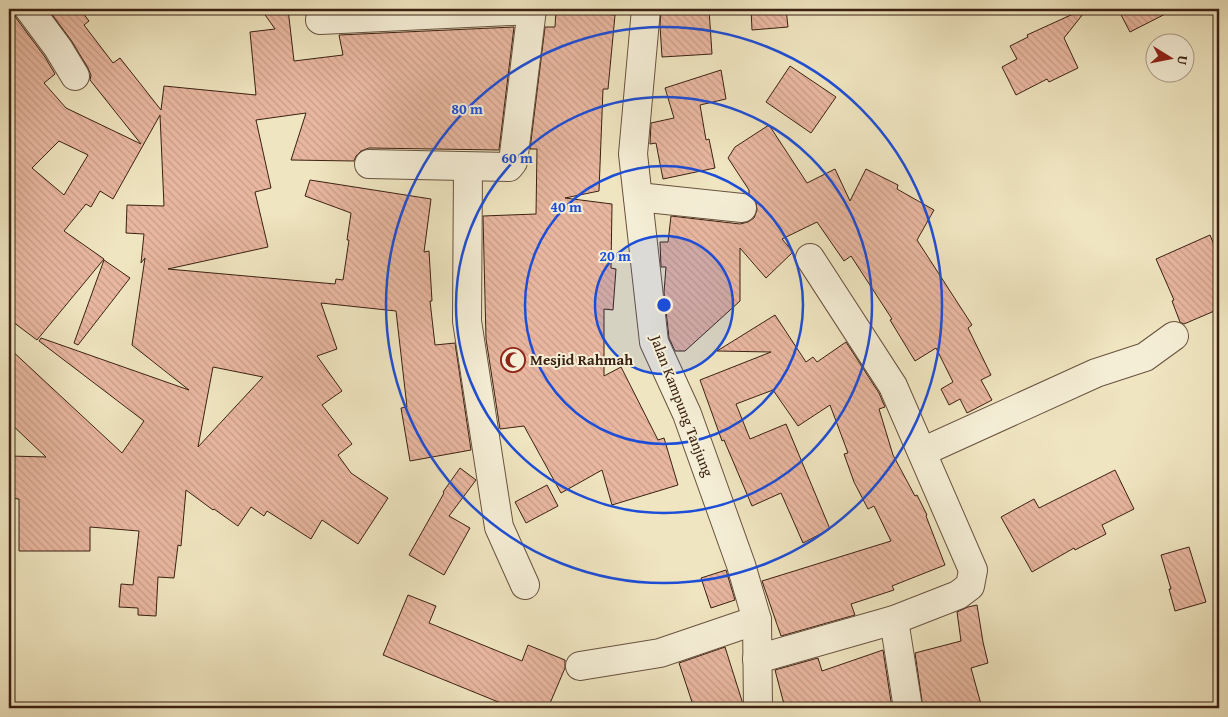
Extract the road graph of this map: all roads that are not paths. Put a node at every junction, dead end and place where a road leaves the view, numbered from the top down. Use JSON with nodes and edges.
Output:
{"nodes":[{"id":1,"x":29,"y":9,"type":"edge"},
{"id":2,"x":532,"y":9,"type":"edge"},
{"id":3,"x":646,"y":9,"type":"edge"},
{"id":4,"x":320,"y":20,"type":"dead end"},
{"id":5,"x":75,"y":76,"type":"dead end"},
{"id":6,"x":369,"y":164,"type":"dead end"},
{"id":7,"x":468,"y":167,"type":"junction"},
{"id":8,"x":638,"y":197,"type":"junction"},
{"id":9,"x":742,"y":208,"type":"dead end"},
{"id":10,"x":810,"y":258,"type":"dead end"},
{"id":11,"x":1174,"y":336,"type":"dead end"},
{"id":12,"x":922,"y":452,"type":"junction"},
{"id":13,"x":525,"y":585,"type":"dead end"},
{"id":14,"x":757,"y":620,"type":"junction"},
{"id":15,"x":894,"y":620,"type":"junction"},
{"id":16,"x":757,"y":659,"type":"junction"},
{"id":17,"x":580,"y":666,"type":"dead end"},
{"id":18,"x":758,"y":708,"type":"edge"},
{"id":19,"x":908,"y":708,"type":"edge"}],
"edges":[{"from":1,"to":5,"type":"street"},
{"from":2,"to":4,"type":"street"},
{"from":2,"to":7,"type":"street"},
{"from":3,"to":8,"type":"street","name":"Jalan Kampung Tanjung"},
{"from":6,"to":7,"type":"street"},
{"from":7,"to":13,"type":"street"},
{"from":8,"to":9,"type":"street"},
{"from":8,"to":14,"type":"street","name":"Jalan Kampung Tanjung"},
{"from":10,"to":12,"type":"street"},
{"from":11,"to":12,"type":"street"},
{"from":12,"to":15,"type":"street"},
{"from":14,"to":16,"type":"street","name":"Jalan Kampung Tanjung"},
{"from":14,"to":17,"type":"street"},
{"from":15,"to":16,"type":"street"},
{"from":15,"to":19,"type":"street"},
{"from":16,"to":18,"type":"street","name":"Jalan Kampung Tanjung"}]}
